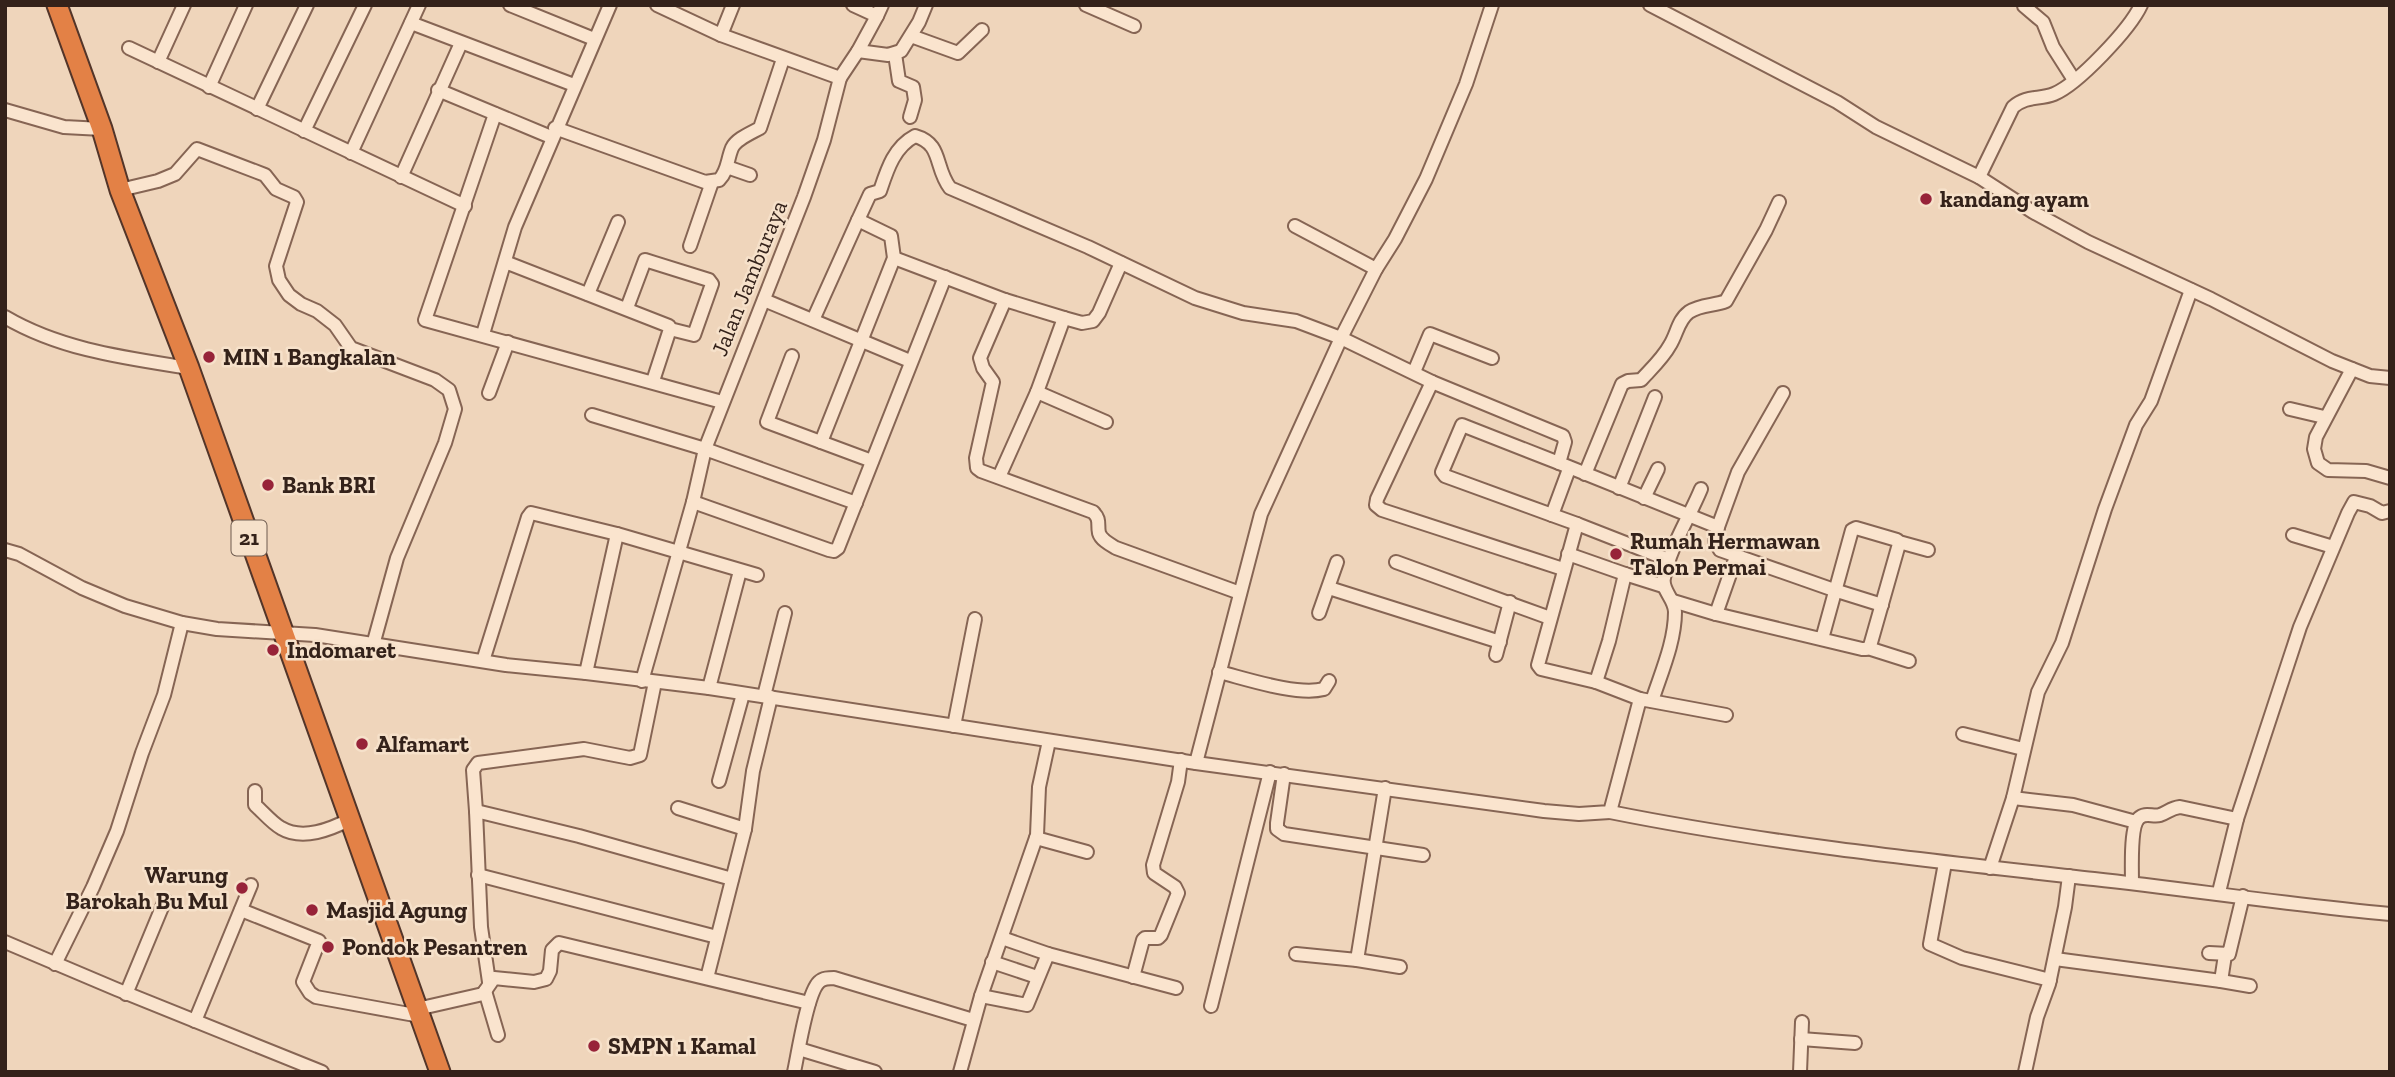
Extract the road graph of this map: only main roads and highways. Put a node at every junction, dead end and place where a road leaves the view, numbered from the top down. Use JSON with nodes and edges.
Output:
{"nodes":[{"id":1,"x":57,"y":5,"type":"edge"},
{"id":2,"x":440,"y":1072,"type":"edge"}],
"edges":[{"from":1,"to":2,"type":"highway","number":"21"}]}
